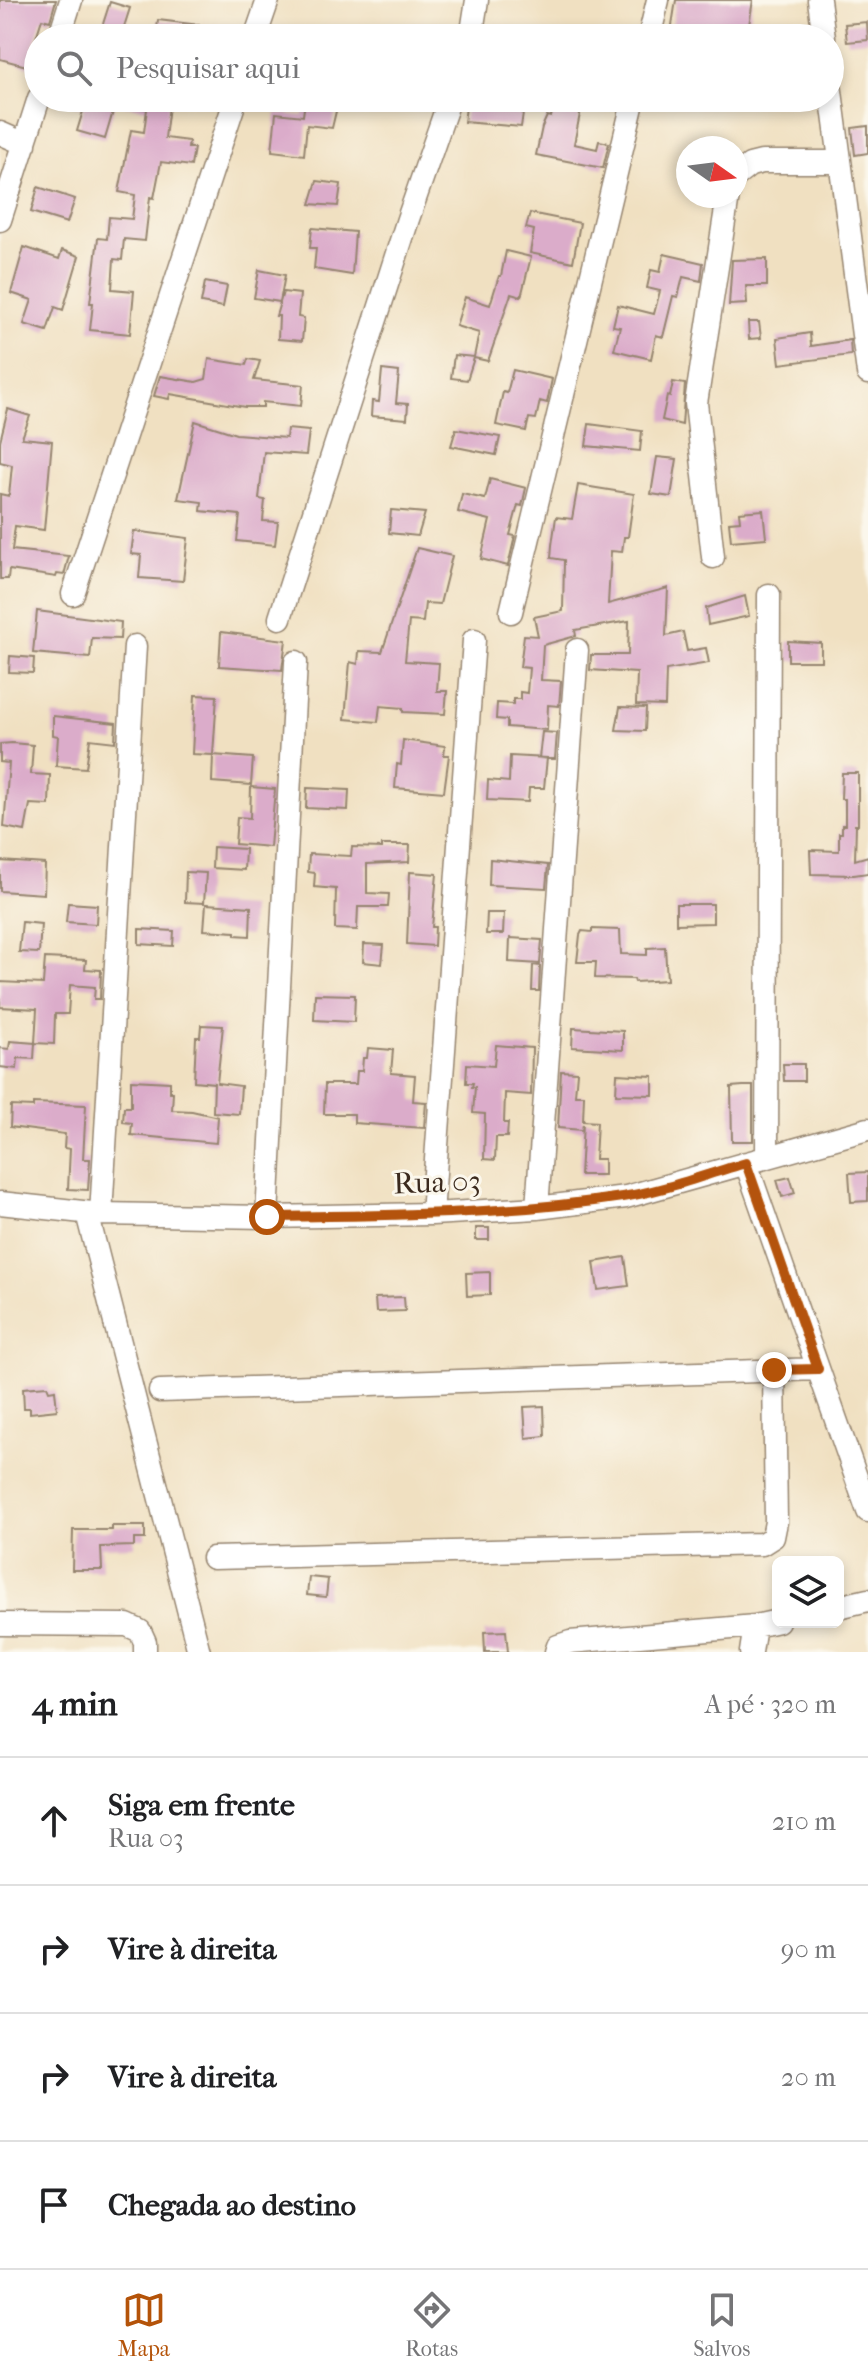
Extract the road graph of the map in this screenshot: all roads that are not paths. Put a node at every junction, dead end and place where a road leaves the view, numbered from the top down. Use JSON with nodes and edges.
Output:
{"nodes":[{"id":1,"x":71,"y":0,"type":"edge"},
{"id":2,"x":268,"y":0,"type":"edge"},
{"id":3,"x":477,"y":0,"type":"edge"},
{"id":4,"x":658,"y":0,"type":"edge"},
{"id":5,"x":819,"y":0,"type":"edge"},
{"id":6,"x":63,"y":24,"type":"edge"},
{"id":7,"x":260,"y":24,"type":"edge"},
{"id":8,"x":473,"y":24,"type":"edge"},
{"id":9,"x":652,"y":24,"type":"edge"},
{"id":10,"x":822,"y":24,"type":"edge"},
{"id":11,"x":35,"y":112,"type":"edge"},
{"id":12,"x":231,"y":112,"type":"edge"},
{"id":13,"x":445,"y":112,"type":"edge"},
{"id":14,"x":631,"y":112,"type":"edge"},
{"id":15,"x":834,"y":112,"type":"edge"},
{"id":16,"x":0,"y":133,"type":"edge"},
{"id":17,"x":25,"y":144,"type":"junction"},
{"id":18,"x":840,"y":162,"type":"junction"},
{"id":19,"x":748,"y":167,"type":"edge"},
{"id":20,"x":726,"y":208,"type":"edge"},
{"id":21,"x":0,"y":220,"type":"edge"},
{"id":22,"x":868,"y":373,"type":"edge"},
{"id":23,"x":713,"y":557,"type":"dead end"},
{"id":24,"x":73,"y":594,"type":"dead end"},
{"id":25,"x":769,"y":595,"type":"dead end"},
{"id":26,"x":511,"y":612,"type":"dead end"},
{"id":27,"x":280,"y":618,"type":"dead end"},
{"id":28,"x":474,"y":640,"type":"dead end"},
{"id":29,"x":135,"y":646,"type":"dead end"},
{"id":30,"x":577,"y":650,"type":"dead end"},
{"id":31,"x":296,"y":662,"type":"dead end"},
{"id":32,"x":868,"y":1129,"type":"edge"},
{"id":33,"x":757,"y":1160,"type":"junction"},
{"id":34,"x":0,"y":1203,"type":"edge"},
{"id":35,"x":537,"y":1208,"type":"junction"},
{"id":36,"x":94,"y":1214,"type":"junction"},
{"id":37,"x":432,"y":1214,"type":"junction"},
{"id":38,"x":267,"y":1217,"type":"junction"},
{"id":39,"x":818,"y":1369,"type":"junction"},
{"id":40,"x":774,"y":1370,"type":"junction"},
{"id":41,"x":160,"y":1391,"type":"dead end"},
{"id":42,"x":868,"y":1511,"type":"edge"},
{"id":43,"x":213,"y":1558,"type":"dead end"},
{"id":44,"x":868,"y":1600,"type":"edge"},
{"id":45,"x":844,"y":1606,"type":"edge"},
{"id":46,"x":772,"y":1622,"type":"edge"},
{"id":47,"x":0,"y":1624,"type":"edge"},
{"id":48,"x":755,"y":1626,"type":"junction"},
{"id":49,"x":145,"y":1652,"type":"edge"},
{"id":50,"x":199,"y":1652,"type":"edge"},
{"id":51,"x":556,"y":1652,"type":"edge"},
{"id":52,"x":751,"y":1652,"type":"edge"}],
"edges":[{"from":1,"to":6,"type":"street"},
{"from":2,"to":7,"type":"street"},
{"from":3,"to":8,"type":"street"},
{"from":4,"to":9,"type":"street"},
{"from":5,"to":10,"type":"street"},
{"from":11,"to":17,"type":"street"},
{"from":12,"to":24,"type":"street"},
{"from":13,"to":27,"type":"street"},
{"from":14,"to":26,"type":"street"},
{"from":15,"to":18,"type":"street"},
{"from":16,"to":17,"type":"street"},
{"from":17,"to":21,"type":"street"},
{"from":18,"to":19,"type":"street"},
{"from":18,"to":22,"type":"street"},
{"from":20,"to":23,"type":"street"},
{"from":25,"to":33,"type":"street"},
{"from":28,"to":37,"type":"street"},
{"from":29,"to":36,"type":"street"},
{"from":30,"to":35,"type":"street"},
{"from":31,"to":38,"type":"street"},
{"from":32,"to":33,"type":"street","name":"Rua 03"},
{"from":33,"to":35,"type":"street","name":"Rua 03"},
{"from":33,"to":39,"type":"street"},
{"from":34,"to":36,"type":"street","name":"Rua 03"},
{"from":35,"to":37,"type":"street","name":"Rua 03"},
{"from":36,"to":38,"type":"street","name":"Rua 03"},
{"from":36,"to":50,"type":"street"},
{"from":37,"to":38,"type":"street","name":"Rua 03"},
{"from":39,"to":40,"type":"street"},
{"from":39,"to":42,"type":"street"},
{"from":40,"to":41,"type":"street"},
{"from":40,"to":43,"type":"street"},
{"from":44,"to":45,"type":"street"},
{"from":46,"to":48,"type":"street"},
{"from":47,"to":49,"type":"street"},
{"from":48,"to":51,"type":"street"},
{"from":48,"to":52,"type":"street"}]}
